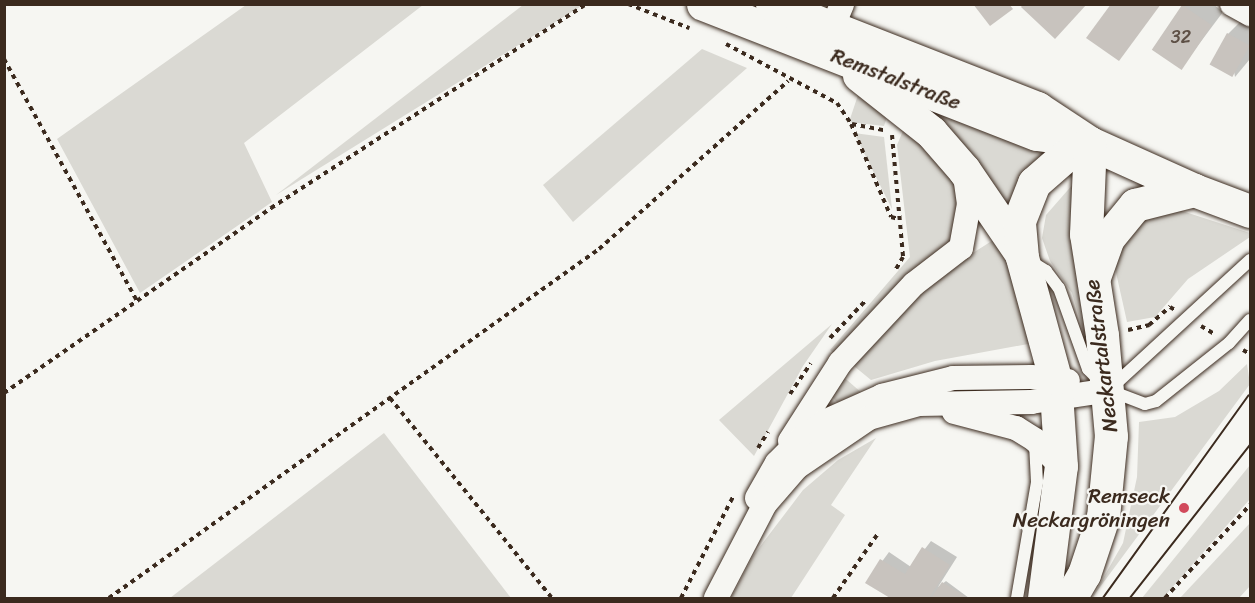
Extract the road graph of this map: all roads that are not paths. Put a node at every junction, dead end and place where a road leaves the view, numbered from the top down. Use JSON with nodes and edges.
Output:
{"nodes":[{"id":1,"x":772,"y":4,"type":"edge"},
{"id":2,"x":1232,"y":4,"type":"edge"},
{"id":3,"x":1251,"y":14,"type":"edge"},
{"id":4,"x":702,"y":19,"type":"edge"},
{"id":5,"x":831,"y":27,"type":"edge"},
{"id":6,"x":1090,"y":143,"type":"junction"},
{"id":7,"x":964,"y":170,"type":"junction"},
{"id":8,"x":1194,"y":190,"type":"junction"},
{"id":9,"x":1251,"y":211,"type":"edge"},
{"id":10,"x":1010,"y":223,"type":"junction"},
{"id":11,"x":961,"y":248,"type":"junction"},
{"id":12,"x":1022,"y":256,"type":"junction"},
{"id":13,"x":1251,"y":260,"type":"edge"},
{"id":14,"x":1092,"y":281,"type":"junction"},
{"id":15,"x":1251,"y":320,"type":"edge"},
{"id":16,"x":1056,"y":388,"type":"junction"},
{"id":17,"x":1109,"y":390,"type":"junction"},
{"id":18,"x":919,"y":404,"type":"junction"},
{"id":19,"x":1035,"y":440,"type":"junction"},
{"id":20,"x":777,"y":464,"type":"junction"},
{"id":21,"x":1061,"y":466,"type":"junction"},
{"id":22,"x":755,"y":522,"type":"junction"},
{"id":23,"x":716,"y":598,"type":"edge"},
{"id":24,"x":1017,"y":598,"type":"edge"},
{"id":25,"x":1044,"y":598,"type":"edge"},
{"id":26,"x":1070,"y":598,"type":"edge"}],
"edges":[{"from":1,"to":5,"type":"main road","name":"Remstalstraße"},
{"from":2,"to":3,"type":"street"},
{"from":4,"to":5,"type":"main road","name":"Remstalstraße"},
{"from":5,"to":6,"type":"main road","name":"Remstalstraße"},
{"from":5,"to":7,"type":"main road"},
{"from":6,"to":8,"type":"main road","name":"Remstalstraße"},
{"from":6,"to":10,"type":"main road"},
{"from":6,"to":14,"type":"main road","name":"Neckartalstraße"},
{"from":7,"to":10,"type":"main road"},
{"from":7,"to":11,"type":"street"},
{"from":8,"to":9,"type":"main road","name":"Remstalstraße"},
{"from":8,"to":14,"type":"main road"},
{"from":10,"to":11,"type":"street"},
{"from":10,"to":12,"type":"main road"},
{"from":11,"to":20,"type":"street"},
{"from":12,"to":16,"type":"main road"},
{"from":12,"to":17,"type":"lane"},
{"from":13,"to":17,"type":"lane"},
{"from":14,"to":17,"type":"main road","name":"Neckartalstraße"},
{"from":15,"to":17,"type":"lane"},
{"from":16,"to":17,"type":"street"},
{"from":16,"to":18,"type":"street"},
{"from":16,"to":20,"type":"street"},
{"from":16,"to":21,"type":"main road"},
{"from":17,"to":26,"type":"main road","name":"Neckartalstraße"},
{"from":18,"to":19,"type":"street"},
{"from":18,"to":22,"type":"street"},
{"from":19,"to":21,"type":"street"},
{"from":19,"to":24,"type":"lane"},
{"from":20,"to":22,"type":"street"},
{"from":21,"to":25,"type":"main road"},
{"from":22,"to":23,"type":"street"}]}
